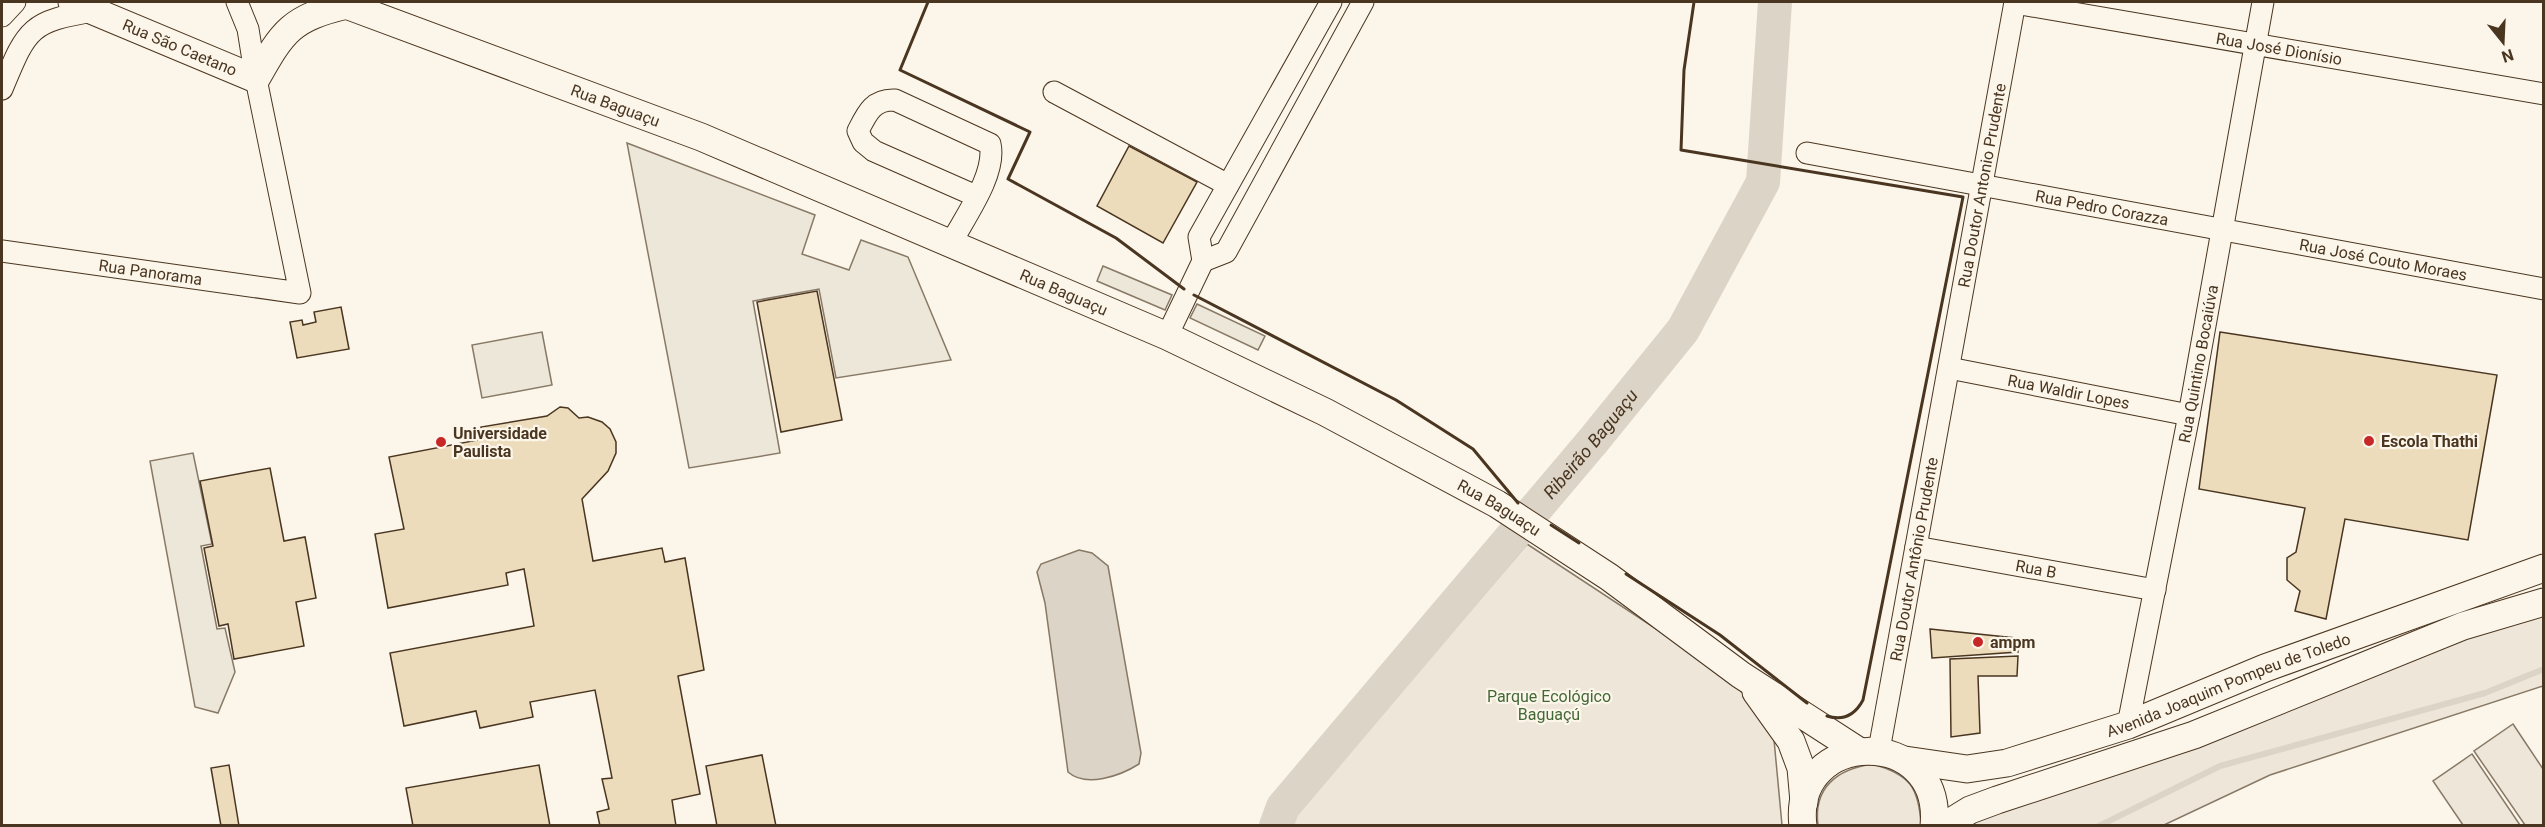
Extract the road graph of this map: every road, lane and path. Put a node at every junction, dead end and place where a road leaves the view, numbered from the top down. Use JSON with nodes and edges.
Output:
{"nodes":[{"id":1,"x":15,"y":2,"type":"edge"},
{"id":2,"x":237,"y":2,"type":"edge"},
{"id":3,"x":1331,"y":2,"type":"edge"},
{"id":4,"x":1363,"y":2,"type":"edge"},
{"id":5,"x":2015,"y":2,"type":"edge"},
{"id":6,"x":2263,"y":2,"type":"edge"},
{"id":7,"x":342,"y":3,"type":"edge"},
{"id":8,"x":84,"y":6,"type":"edge"},
{"id":9,"x":2,"y":16,"type":"edge"},
{"id":10,"x":2257,"y":45,"type":"junction"},
{"id":11,"x":256,"y":79,"type":"junction"},
{"id":12,"x":1283,"y":87,"type":"junction"},
{"id":13,"x":2,"y":89,"type":"edge"},
{"id":14,"x":1054,"y":92,"type":"dead end"},
{"id":15,"x":2544,"y":94,"type":"edge"},
{"id":16,"x":1309,"y":101,"type":"junction"},
{"id":17,"x":1807,"y":153,"type":"dead end"},
{"id":18,"x":1228,"y":185,"type":"junction"},
{"id":19,"x":1982,"y":186,"type":"junction"},
{"id":20,"x":976,"y":196,"type":"junction"},
{"id":21,"x":2223,"y":231,"type":"junction"},
{"id":22,"x":950,"y":245,"type":"junction"},
{"id":23,"x":2,"y":251,"type":"edge"},
{"id":24,"x":1203,"y":261,"type":"junction"},
{"id":25,"x":2544,"y":289,"type":"edge"},
{"id":26,"x":1167,"y":336,"type":"junction"},
{"id":27,"x":1949,"y":368,"type":"junction"},
{"id":28,"x":2189,"y":415,"type":"junction"},
{"id":29,"x":1916,"y":547,"type":"junction"},
{"id":30,"x":2544,"y":568,"type":"edge"},
{"id":31,"x":2155,"y":590,"type":"junction"},
{"id":32,"x":2544,"y":602,"type":"edge"},
{"id":33,"x":1741,"y":675,"type":"junction"},
{"id":34,"x":2128,"y":725,"type":"junction"},
{"id":35,"x":1868,"y":750,"type":"junction"},
{"id":36,"x":1905,"y":760,"type":"junction"},
{"id":37,"x":1803,"y":813,"type":"edge"},
{"id":38,"x":1934,"y":825,"type":"edge"},
{"id":39,"x":1944,"y":825,"type":"edge"}],
"edges":[{"from":1,"to":9,"type":"street"},
{"from":2,"to":11,"type":"street"},
{"from":3,"to":12,"type":"street"},
{"from":4,"to":16,"type":"street"},
{"from":5,"to":10,"type":"street","name":"Rua José Dionísio"},
{"from":5,"to":19,"type":"street","name":"Rua Doutor Antonio Prudente"},
{"from":6,"to":10,"type":"street","name":"Rua Quintino Bocaiúva"},
{"from":7,"to":11,"type":"main road"},
{"from":7,"to":22,"type":"main road","name":"Rua Baguaçu"},
{"from":8,"to":11,"type":"main road","name":"Rua São Caetano"},
{"from":8,"to":13,"type":"street"},
{"from":10,"to":15,"type":"street","name":"Rua José Dionísio"},
{"from":10,"to":21,"type":"street","name":"Rua Quintino Bocaiúva"},
{"from":11,"to":23,"type":"street","name":"Rua Panorama"},
{"from":12,"to":16,"type":"street"},
{"from":12,"to":18,"type":"street"},
{"from":14,"to":18,"type":"street"},
{"from":16,"to":24,"type":"street"},
{"from":17,"to":19,"type":"street","name":"Rua Pedro Corazza"},
{"from":18,"to":24,"type":"street"},
{"from":19,"to":21,"type":"street","name":"Rua Pedro Corazza"},
{"from":19,"to":27,"type":"street","name":"Rua Doutor Antonio Prudente"},
{"from":20,"to":20,"type":"street"},
{"from":20,"to":22,"type":"street"},
{"from":21,"to":25,"type":"street","name":"Rua José Couto Moraes"},
{"from":21,"to":28,"type":"street","name":"Rua Quintino Bocaiúva"},
{"from":22,"to":26,"type":"main road","name":"Rua Baguaçu"},
{"from":24,"to":26,"type":"street"},
{"from":26,"to":33,"type":"main road","name":"Rua Baguaçu"},
{"from":27,"to":28,"type":"street","name":"Rua Waldir Lopes"},
{"from":27,"to":29,"type":"street","name":"Rua Doutor Antônio Prudente"},
{"from":28,"to":31,"type":"street","name":"Rua Quintino Bocaiúva"},
{"from":29,"to":31,"type":"street","name":"Rua B"},
{"from":29,"to":35,"type":"street","name":"Rua Doutor Antônio Prudente"},
{"from":30,"to":34,"type":"main road","name":"Avenida Joaquim Pompeu de Toledo"},
{"from":31,"to":34,"type":"street","name":"Rua Quintino Bocaiúva"},
{"from":32,"to":39,"type":"main road","name":"Avenida Joaquim Pompeu de Toledo"},
{"from":33,"to":35,"type":"main road"},
{"from":33,"to":37,"type":"main road"},
{"from":34,"to":36,"type":"main road","name":"Avenida Joaquim Pompeu de Toledo"},
{"from":35,"to":36,"type":"main road"},
{"from":35,"to":37,"type":"main road"},
{"from":36,"to":38,"type":"main road"}]}
